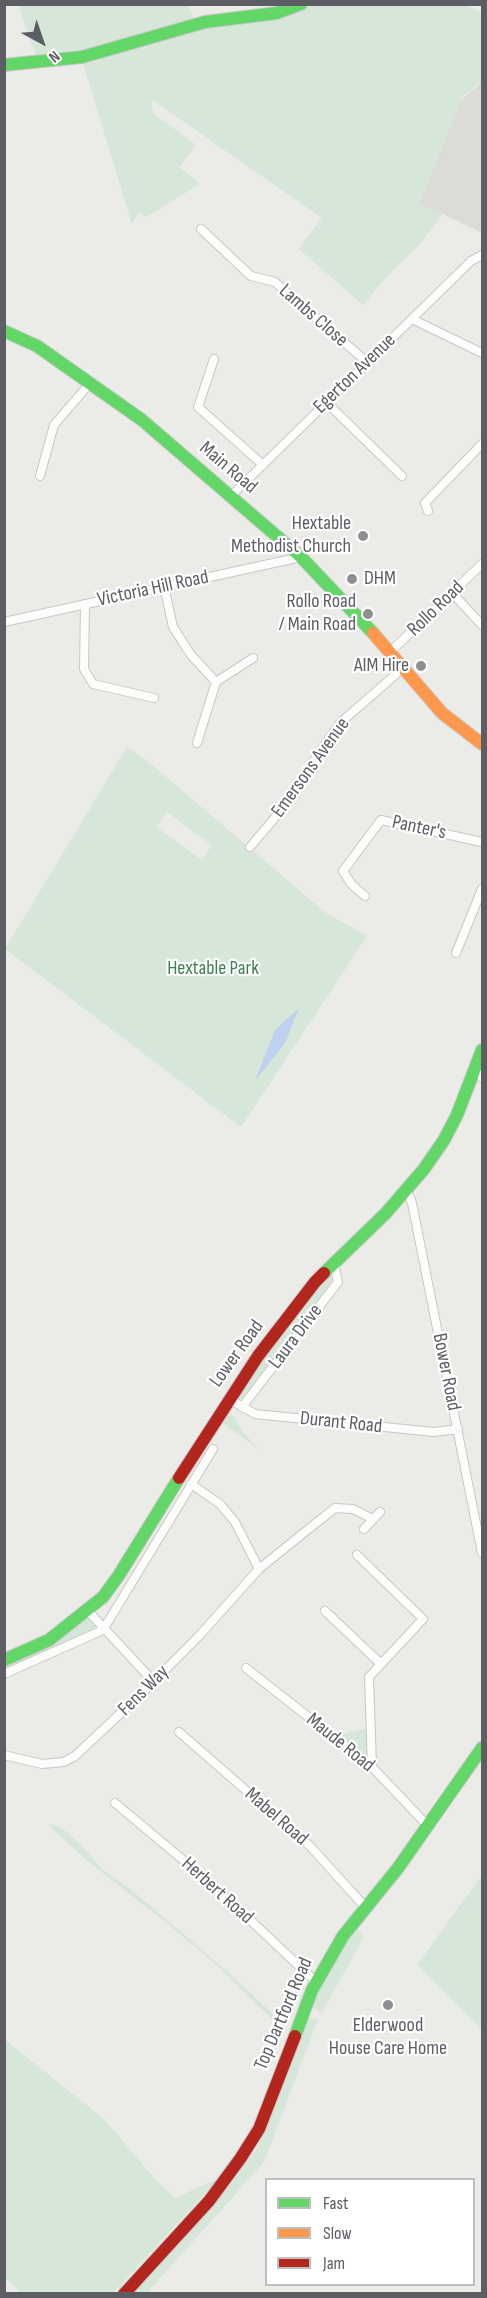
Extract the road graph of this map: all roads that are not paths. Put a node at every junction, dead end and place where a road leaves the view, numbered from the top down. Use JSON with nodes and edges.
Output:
{"nodes":[{"id":1,"x":301,"y":4,"type":"edge"},
{"id":2,"x":4,"y":65,"type":"edge"},
{"id":3,"x":201,"y":229,"type":"dead end"},
{"id":4,"x":483,"y":255,"type":"edge"},
{"id":5,"x":412,"y":319,"type":"junction"},
{"id":6,"x":4,"y":331,"type":"edge"},
{"id":7,"x":483,"y":353,"type":"edge"},
{"id":8,"x":214,"y":359,"type":"dead end"},
{"id":9,"x":368,"y":363,"type":"junction"},
{"id":10,"x":91,"y":382,"type":"junction"},
{"id":11,"x":326,"y":402,"type":"junction"},
{"id":12,"x":483,"y":444,"type":"edge"},
{"id":13,"x":263,"y":465,"type":"junction"},
{"id":14,"x":40,"y":476,"type":"dead end"},
{"id":15,"x":402,"y":476,"type":"dead end"},
{"id":16,"x":231,"y":496,"type":"junction"},
{"id":17,"x":428,"y":511,"type":"dead end"},
{"id":18,"x":301,"y":557,"type":"junction"},
{"id":19,"x":483,"y":564,"type":"edge"},
{"id":20,"x":164,"y":586,"type":"junction"},
{"id":21,"x":452,"y":593,"type":"junction"},
{"id":22,"x":85,"y":604,"type":"junction"},
{"id":23,"x":4,"y":622,"type":"edge"},
{"id":24,"x":483,"y":625,"type":"edge"},
{"id":25,"x":389,"y":653,"type":"junction"},
{"id":26,"x":253,"y":658,"type":"dead end"},
{"id":27,"x":402,"y":669,"type":"junction"},
{"id":28,"x":216,"y":682,"type":"junction"},
{"id":29,"x":154,"y":698,"type":"dead end"},
{"id":30,"x":197,"y":743,"type":"dead end"},
{"id":31,"x":483,"y":744,"type":"edge"},
{"id":32,"x":483,"y":842,"type":"edge"},
{"id":33,"x":250,"y":847,"type":"dead end"},
{"id":34,"x":483,"y":889,"type":"edge"},
{"id":35,"x":365,"y":896,"type":"dead end"},
{"id":36,"x":456,"y":953,"type":"dead end"},
{"id":37,"x":481,"y":1056,"type":"edge"},
{"id":38,"x":483,"y":1078,"type":"edge"},
{"id":39,"x":407,"y":1191,"type":"junction"},
{"id":40,"x":334,"y":1263,"type":"junction"},
{"id":41,"x":229,"y":1399,"type":"junction"},
{"id":42,"x":242,"y":1407,"type":"junction"},
{"id":43,"x":458,"y":1429,"type":"junction"},
{"id":44,"x":213,"y":1449,"type":"dead end"},
{"id":45,"x":192,"y":1484,"type":"junction"},
{"id":46,"x":380,"y":1512,"type":"dead end"},
{"id":47,"x":373,"y":1519,"type":"junction"},
{"id":48,"x":364,"y":1529,"type":"dead end"},
{"id":49,"x":483,"y":1553,"type":"edge"},
{"id":50,"x":357,"y":1555,"type":"dead end"},
{"id":51,"x":259,"y":1569,"type":"junction"},
{"id":52,"x":88,"y":1611,"type":"junction"},
{"id":53,"x":325,"y":1611,"type":"dead end"},
{"id":54,"x":104,"y":1630,"type":"junction"},
{"id":55,"x":4,"y":1660,"type":"edge"},
{"id":56,"x":380,"y":1663,"type":"junction"},
{"id":57,"x":246,"y":1668,"type":"dead end"},
{"id":58,"x":4,"y":1674,"type":"edge"},
{"id":59,"x":153,"y":1681,"type":"junction"},
{"id":60,"x":179,"y":1732,"type":"dead end"},
{"id":61,"x":483,"y":1748,"type":"edge"},
{"id":62,"x":4,"y":1755,"type":"edge"},
{"id":63,"x":372,"y":1767,"type":"junction"},
{"id":64,"x":115,"y":1803,"type":"dead end"},
{"id":65,"x":428,"y":1826,"type":"junction"},
{"id":66,"x":366,"y":1908,"type":"junction"},
{"id":67,"x":316,"y":1982,"type":"junction"},
{"id":68,"x":124,"y":2294,"type":"edge"}],
"edges":[{"from":1,"to":2,"type":"main road"},
{"from":3,"to":9,"type":"street","name":"Lambs Close"},
{"from":4,"to":5,"type":"street","name":"Egerton Avenue"},
{"from":5,"to":7,"type":"street"},
{"from":5,"to":9,"type":"street","name":"Egerton Avenue"},
{"from":6,"to":10,"type":"main road","name":"Main Road"},
{"from":8,"to":13,"type":"street"},
{"from":9,"to":11,"type":"street","name":"Egerton Avenue"},
{"from":10,"to":14,"type":"street"},
{"from":10,"to":16,"type":"main road","name":"Main Road"},
{"from":11,"to":13,"type":"street","name":"Egerton Avenue"},
{"from":11,"to":15,"type":"street"},
{"from":12,"to":17,"type":"street"},
{"from":13,"to":16,"type":"street","name":"Egerton Avenue"},
{"from":16,"to":18,"type":"main road","name":"Main Road"},
{"from":18,"to":20,"type":"street","name":"Victoria Hill Road"},
{"from":18,"to":25,"type":"main road","name":"Main Road"},
{"from":19,"to":21,"type":"street","name":"Rollo Road"},
{"from":20,"to":22,"type":"street","name":"Victoria Hill Road"},
{"from":20,"to":28,"type":"street"},
{"from":21,"to":24,"type":"street"},
{"from":21,"to":25,"type":"street","name":"Rollo Road"},
{"from":22,"to":23,"type":"street","name":"Victoria Hill Road"},
{"from":22,"to":29,"type":"street"},
{"from":25,"to":27,"type":"main road","name":"Main Road"},
{"from":26,"to":28,"type":"street"},
{"from":27,"to":31,"type":"main road","name":"Main Road"},
{"from":27,"to":33,"type":"street","name":"Emersons Avenue"},
{"from":28,"to":30,"type":"street"},
{"from":32,"to":35,"type":"street","name":"Panter's"},
{"from":34,"to":36,"type":"street"},
{"from":37,"to":38,"type":"street"},
{"from":37,"to":39,"type":"main road","name":"Lower Road"},
{"from":39,"to":40,"type":"main road","name":"Lower Road"},
{"from":39,"to":43,"type":"street","name":"Bower Road"},
{"from":40,"to":41,"type":"main road","name":"Lower Road"},
{"from":40,"to":42,"type":"street","name":"Laura Drive"},
{"from":41,"to":42,"type":"street","name":"Durant Road"},
{"from":41,"to":52,"type":"main road","name":"Lower Road"},
{"from":42,"to":43,"type":"street","name":"Durant Road"},
{"from":43,"to":49,"type":"street","name":"Bower Road"},
{"from":44,"to":45,"type":"street"},
{"from":45,"to":51,"type":"street"},
{"from":45,"to":54,"type":"street"},
{"from":46,"to":47,"type":"street"},
{"from":47,"to":48,"type":"street"},
{"from":47,"to":51,"type":"street","name":"Fens Way"},
{"from":50,"to":56,"type":"street"},
{"from":51,"to":59,"type":"street","name":"Fens Way"},
{"from":52,"to":54,"type":"street"},
{"from":52,"to":55,"type":"main road","name":"Lower Road"},
{"from":53,"to":56,"type":"street"},
{"from":54,"to":58,"type":"street"},
{"from":54,"to":59,"type":"street"},
{"from":56,"to":63,"type":"street"},
{"from":57,"to":63,"type":"street","name":"Maude Road"},
{"from":59,"to":62,"type":"street","name":"Fens Way"},
{"from":60,"to":66,"type":"street","name":"Mabel Road"},
{"from":61,"to":65,"type":"main road","name":"Top Dartford Road"},
{"from":63,"to":65,"type":"street","name":"Maude Road"},
{"from":64,"to":67,"type":"street","name":"Herbert Road"},
{"from":65,"to":66,"type":"main road","name":"Top Dartford Road"},
{"from":66,"to":67,"type":"main road","name":"Top Dartford Road"},
{"from":67,"to":68,"type":"main road","name":"Top Dartford Road"}]}
